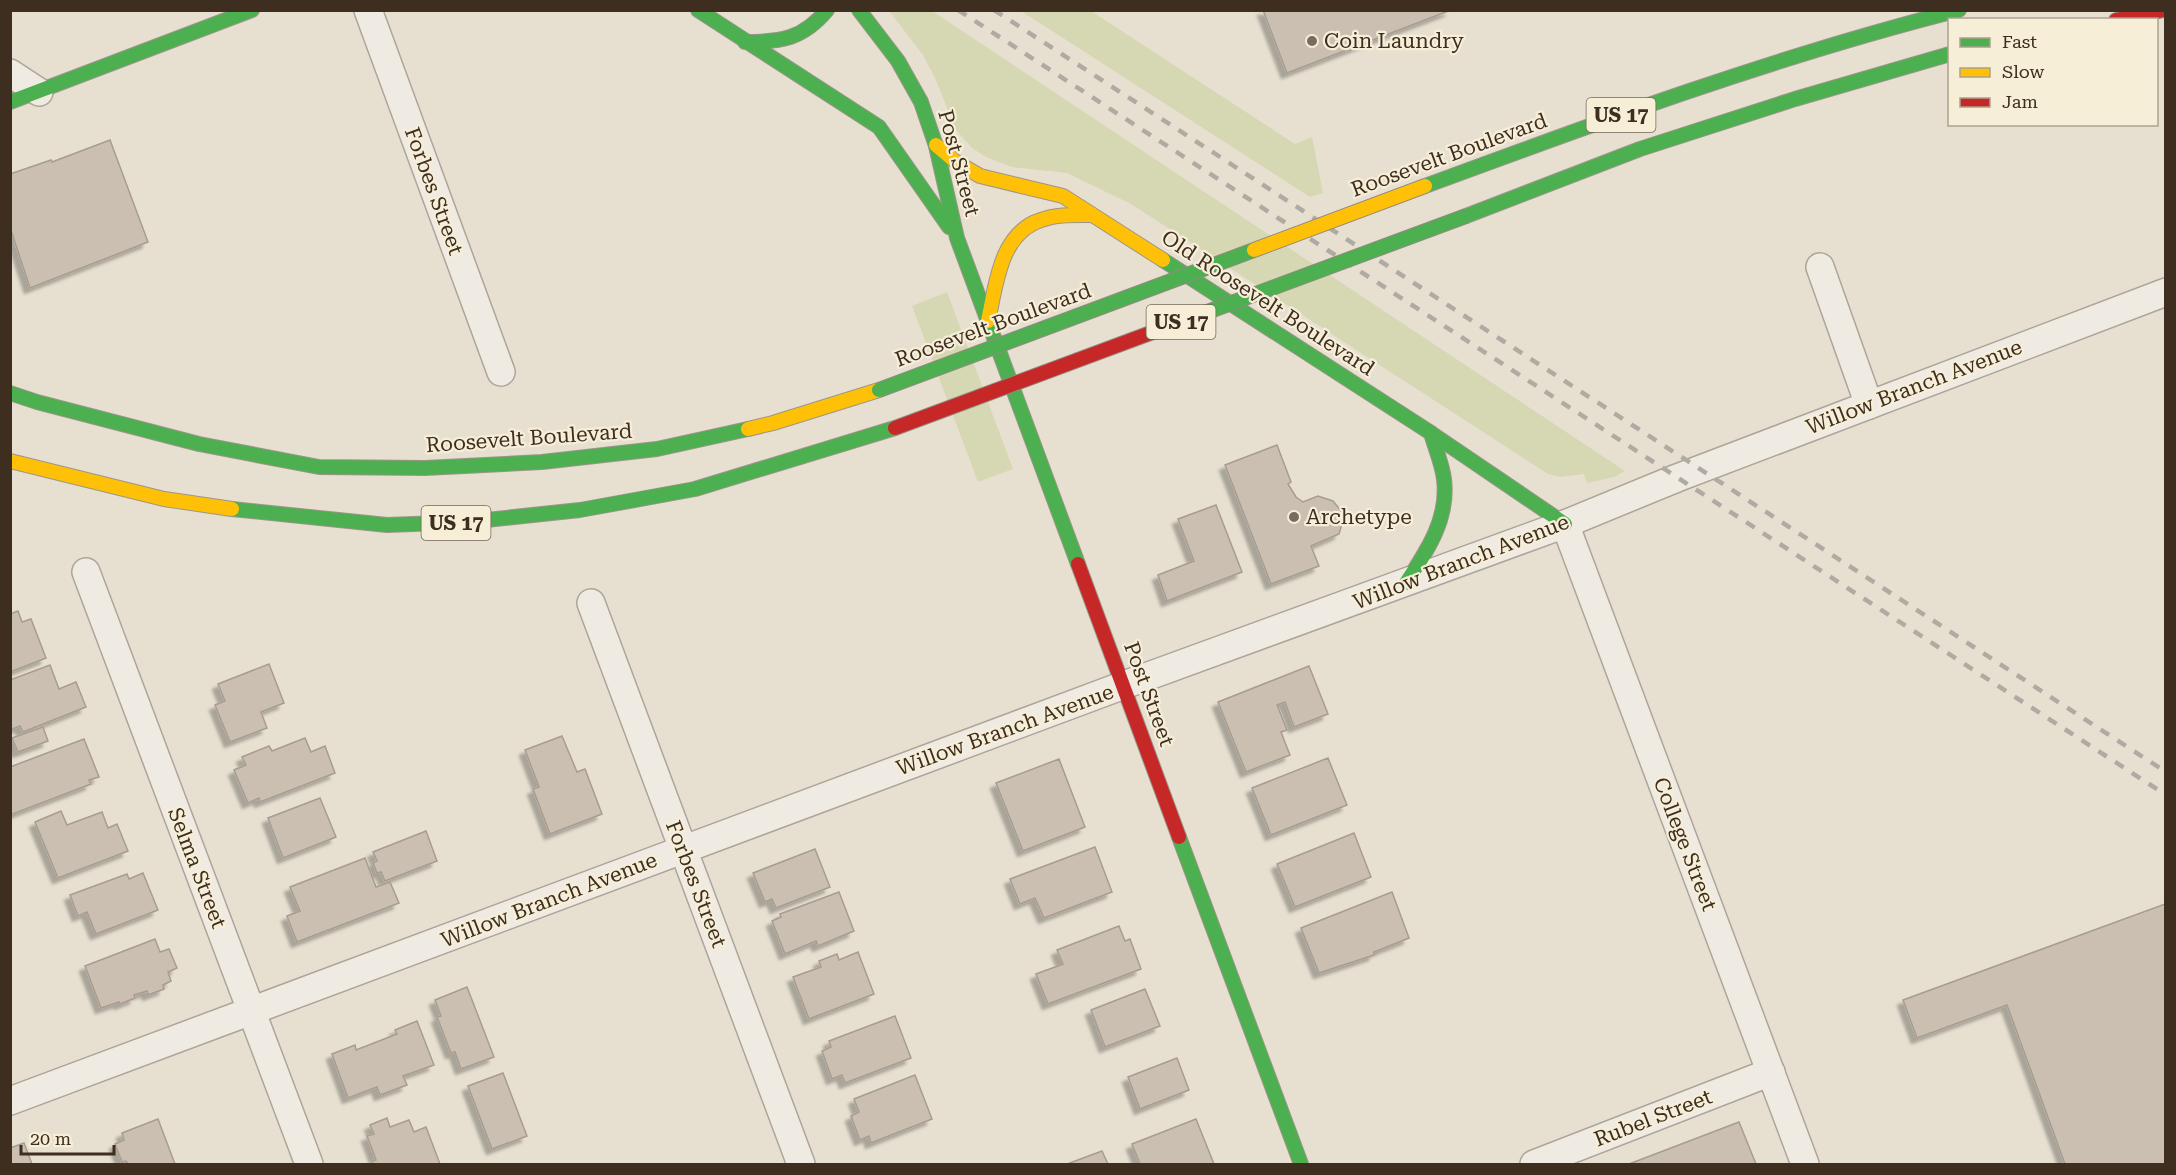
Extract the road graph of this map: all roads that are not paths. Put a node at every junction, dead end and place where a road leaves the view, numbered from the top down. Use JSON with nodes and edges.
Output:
{"nodes":[{"id":1,"x":252,"y":10,"type":"edge"},
{"id":2,"x":368,"y":10,"type":"edge"},
{"id":3,"x":698,"y":10,"type":"edge"},
{"id":4,"x":827,"y":10,"type":"edge"},
{"id":5,"x":859,"y":10,"type":"edge"},
{"id":6,"x":1959,"y":10,"type":"edge"},
{"id":7,"x":2164,"y":10,"type":"edge"},
{"id":8,"x":2126,"y":18,"type":"edge"},
{"id":9,"x":745,"y":42,"type":"junction"},
{"id":10,"x":1948,"y":55,"type":"edge"},
{"id":11,"x":10,"y":73,"type":"edge"},
{"id":12,"x":39,"y":92,"type":"junction"},
{"id":13,"x":10,"y":102,"type":"edge"},
{"id":14,"x":936,"y":145,"type":"junction"},
{"id":15,"x":1092,"y":215,"type":"junction"},
{"id":16,"x":957,"y":238,"type":"junction"},
{"id":17,"x":1820,"y":267,"type":"dead end"},
{"id":18,"x":2166,"y":292,"type":"edge"},
{"id":19,"x":988,"y":321,"type":"junction"},
{"id":20,"x":501,"y":372,"type":"dead end"},
{"id":21,"x":10,"y":393,"type":"edge"},
{"id":22,"x":1869,"y":405,"type":"junction"},
{"id":23,"x":1431,"y":434,"type":"junction"},
{"id":24,"x":10,"y":462,"type":"edge"},
{"id":25,"x":1565,"y":524,"type":"junction"},
{"id":26,"x":86,"y":572,"type":"dead end"},
{"id":27,"x":1406,"y":583,"type":"junction"},
{"id":28,"x":591,"y":603,"type":"dead end"},
{"id":29,"x":1124,"y":686,"type":"junction"},
{"id":30,"x":683,"y":850,"type":"junction"},
{"id":31,"x":251,"y":1013,"type":"junction"},
{"id":32,"x":1771,"y":1072,"type":"junction"},
{"id":33,"x":10,"y":1101,"type":"edge"},
{"id":34,"x":309,"y":1164,"type":"edge"},
{"id":35,"x":801,"y":1164,"type":"edge"},
{"id":36,"x":1301,"y":1164,"type":"edge"},
{"id":37,"x":1534,"y":1164,"type":"edge"},
{"id":38,"x":1805,"y":1164,"type":"edge"}],
"edges":[{"from":1,"to":12,"type":"main road"},
{"from":2,"to":20,"type":"street","name":"Forbes Street"},
{"from":3,"to":9,"type":"main road"},
{"from":4,"to":9,"type":"main road"},
{"from":5,"to":14,"type":"main road","name":"Post Street"},
{"from":6,"to":21,"type":"main road","name":"Roosevelt Boulevard","number":"US 17","bridge":true},
{"from":7,"to":8,"type":"main road"},
{"from":9,"to":16,"type":"main road","name":"Post Street"},
{"from":10,"to":24,"type":"main road","number":"US 17","bridge":true},
{"from":11,"to":12,"type":"street"},
{"from":12,"to":13,"type":"main road"},
{"from":14,"to":15,"type":"main road","name":"Old Roosevelt Boulevard"},
{"from":14,"to":16,"type":"main road","name":"Post Street"},
{"from":15,"to":19,"type":"main road"},
{"from":15,"to":23,"type":"main road","name":"Old Roosevelt Boulevard"},
{"from":16,"to":19,"type":"main road","name":"Post Street"},
{"from":17,"to":22,"type":"street"},
{"from":18,"to":22,"type":"street","name":"Willow Branch Avenue"},
{"from":19,"to":29,"type":"main road","name":"Post Street"},
{"from":22,"to":25,"type":"street","name":"Willow Branch Avenue"},
{"from":23,"to":25,"type":"main road","name":"Old Roosevelt Boulevard"},
{"from":23,"to":27,"type":"main road"},
{"from":25,"to":27,"type":"street","name":"Willow Branch Avenue"},
{"from":25,"to":32,"type":"street","name":"College Street"},
{"from":26,"to":31,"type":"street","name":"Selma Street"},
{"from":27,"to":29,"type":"street","name":"Willow Branch Avenue"},
{"from":28,"to":30,"type":"street","name":"Forbes Street"},
{"from":29,"to":30,"type":"street","name":"Willow Branch Avenue"},
{"from":29,"to":36,"type":"main road","name":"Post Street"},
{"from":30,"to":31,"type":"street","name":"Willow Branch Avenue"},
{"from":30,"to":35,"type":"street","name":"Forbes Street"},
{"from":31,"to":33,"type":"street","name":"Willow Branch Avenue"},
{"from":31,"to":34,"type":"street","name":"Selma Street"},
{"from":32,"to":37,"type":"street","name":"Rubel Street"},
{"from":32,"to":38,"type":"street","name":"College Street"}]}
